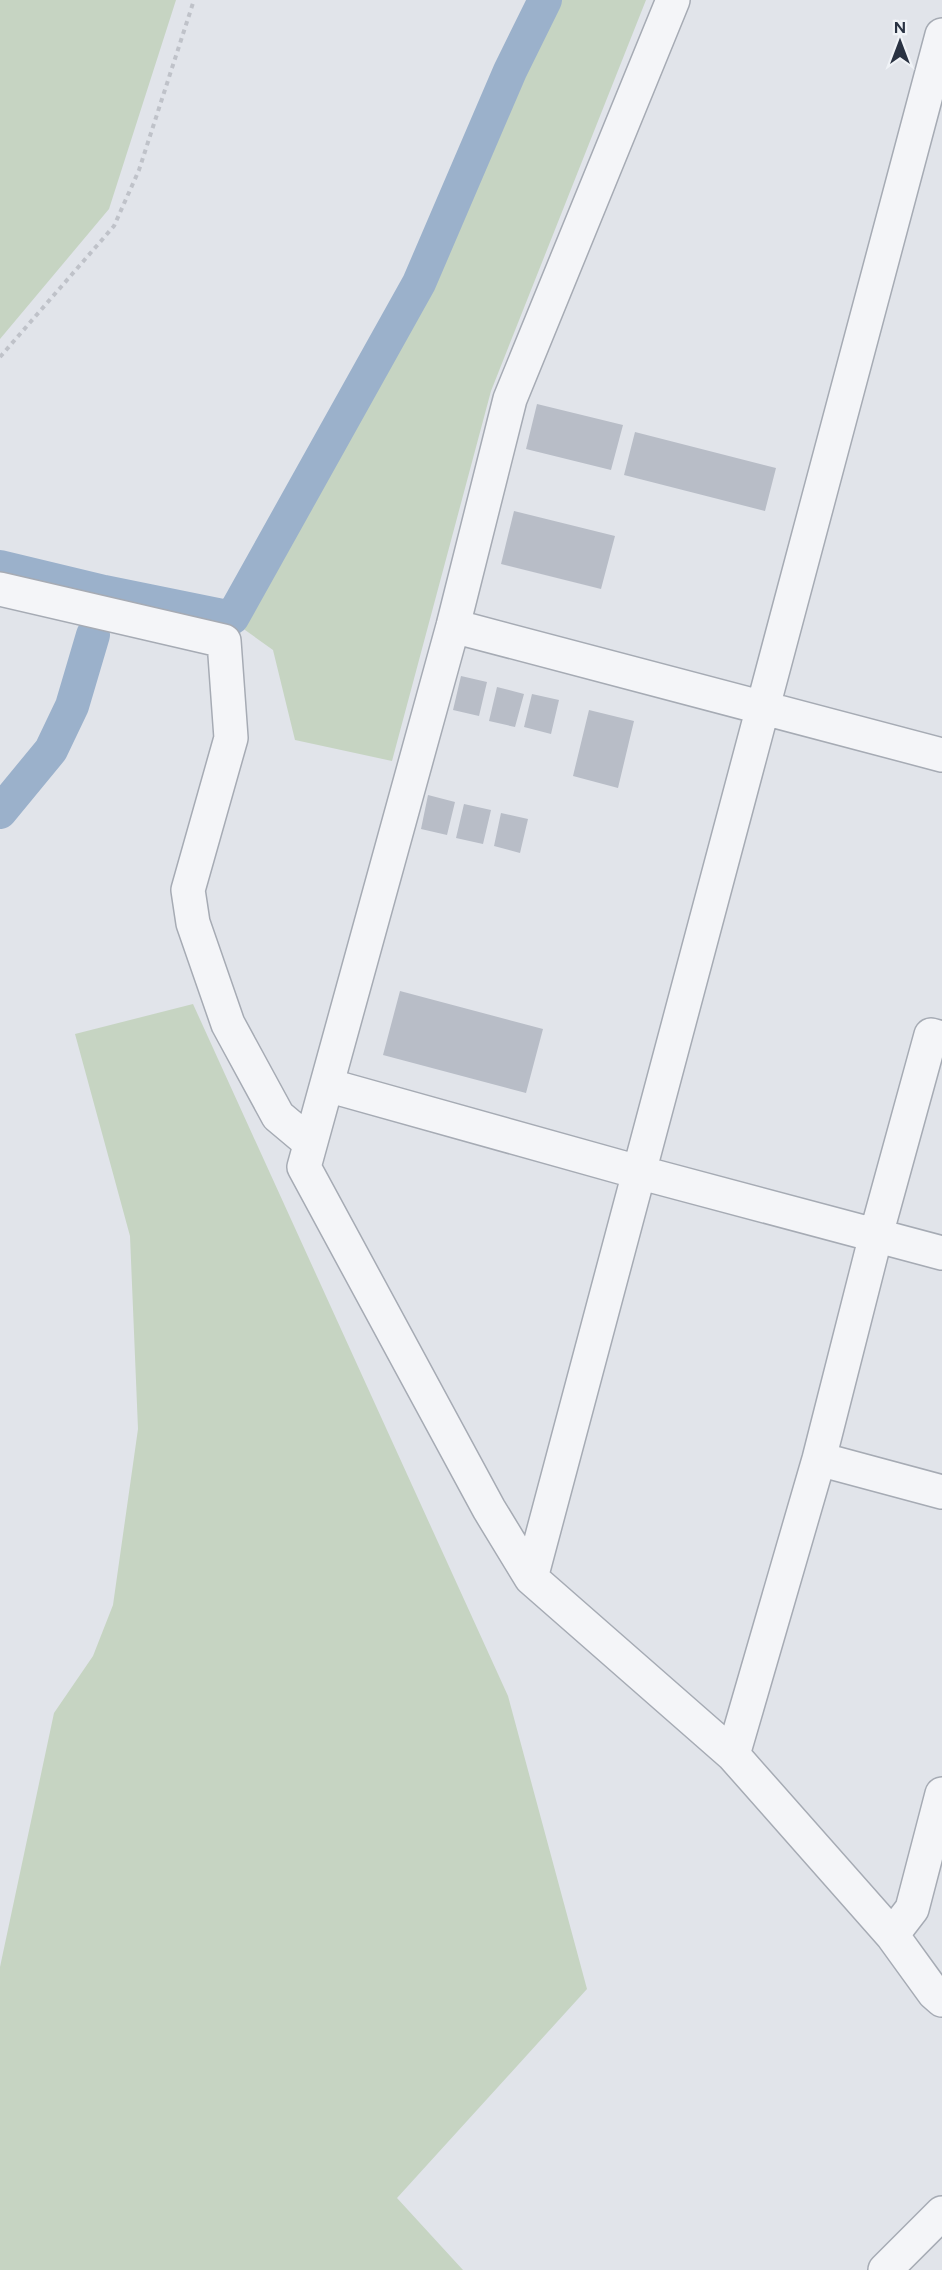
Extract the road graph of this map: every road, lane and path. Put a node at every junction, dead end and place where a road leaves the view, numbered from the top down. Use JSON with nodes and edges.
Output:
{"nodes":[{"id":1,"x":194,"y":0,"type":"edge"},
{"id":2,"x":673,"y":0,"type":"edge"},
{"id":3,"x":942,"y":34,"type":"edge"},
{"id":4,"x":0,"y":357,"type":"edge"},
{"id":5,"x":0,"y":589,"type":"edge"},
{"id":6,"x":453,"y":626,"type":"junction"},
{"id":7,"x":764,"y":708,"type":"junction"},
{"id":8,"x":942,"y":755,"type":"edge"},
{"id":9,"x":942,"y":1038,"type":"edge"},
{"id":10,"x":327,"y":1085,"type":"junction"},
{"id":11,"x":309,"y":1142,"type":"junction"},
{"id":12,"x":638,"y":1172,"type":"junction"},
{"id":13,"x":876,"y":1235,"type":"junction"},
{"id":14,"x":942,"y":1253,"type":"edge"},
{"id":15,"x":819,"y":1459,"type":"junction"},
{"id":16,"x":942,"y":1492,"type":"edge"},
{"id":17,"x":531,"y":1578,"type":"junction"},
{"id":18,"x":733,"y":1755,"type":"junction"},
{"id":19,"x":942,"y":1794,"type":"edge"},
{"id":20,"x":892,"y":1935,"type":"junction"},
{"id":21,"x":942,"y":2000,"type":"edge"},
{"id":22,"x":942,"y":2213,"type":"edge"},
{"id":23,"x":885,"y":2270,"type":"edge"}],
"edges":[{"from":1,"to":4,"type":"path"},
{"from":2,"to":6,"type":"street"},
{"from":3,"to":7,"type":"street"},
{"from":5,"to":11,"type":"street"},
{"from":6,"to":7,"type":"street"},
{"from":6,"to":10,"type":"street"},
{"from":7,"to":8,"type":"street"},
{"from":7,"to":12,"type":"street"},
{"from":9,"to":13,"type":"street"},
{"from":10,"to":11,"type":"street"},
{"from":10,"to":12,"type":"street"},
{"from":11,"to":17,"type":"street"},
{"from":12,"to":13,"type":"street"},
{"from":12,"to":17,"type":"street"},
{"from":13,"to":14,"type":"street"},
{"from":13,"to":15,"type":"street"},
{"from":15,"to":16,"type":"street"},
{"from":15,"to":18,"type":"street"},
{"from":17,"to":18,"type":"street"},
{"from":18,"to":20,"type":"street"},
{"from":19,"to":20,"type":"street"},
{"from":20,"to":21,"type":"street"},
{"from":22,"to":23,"type":"street"}]}
